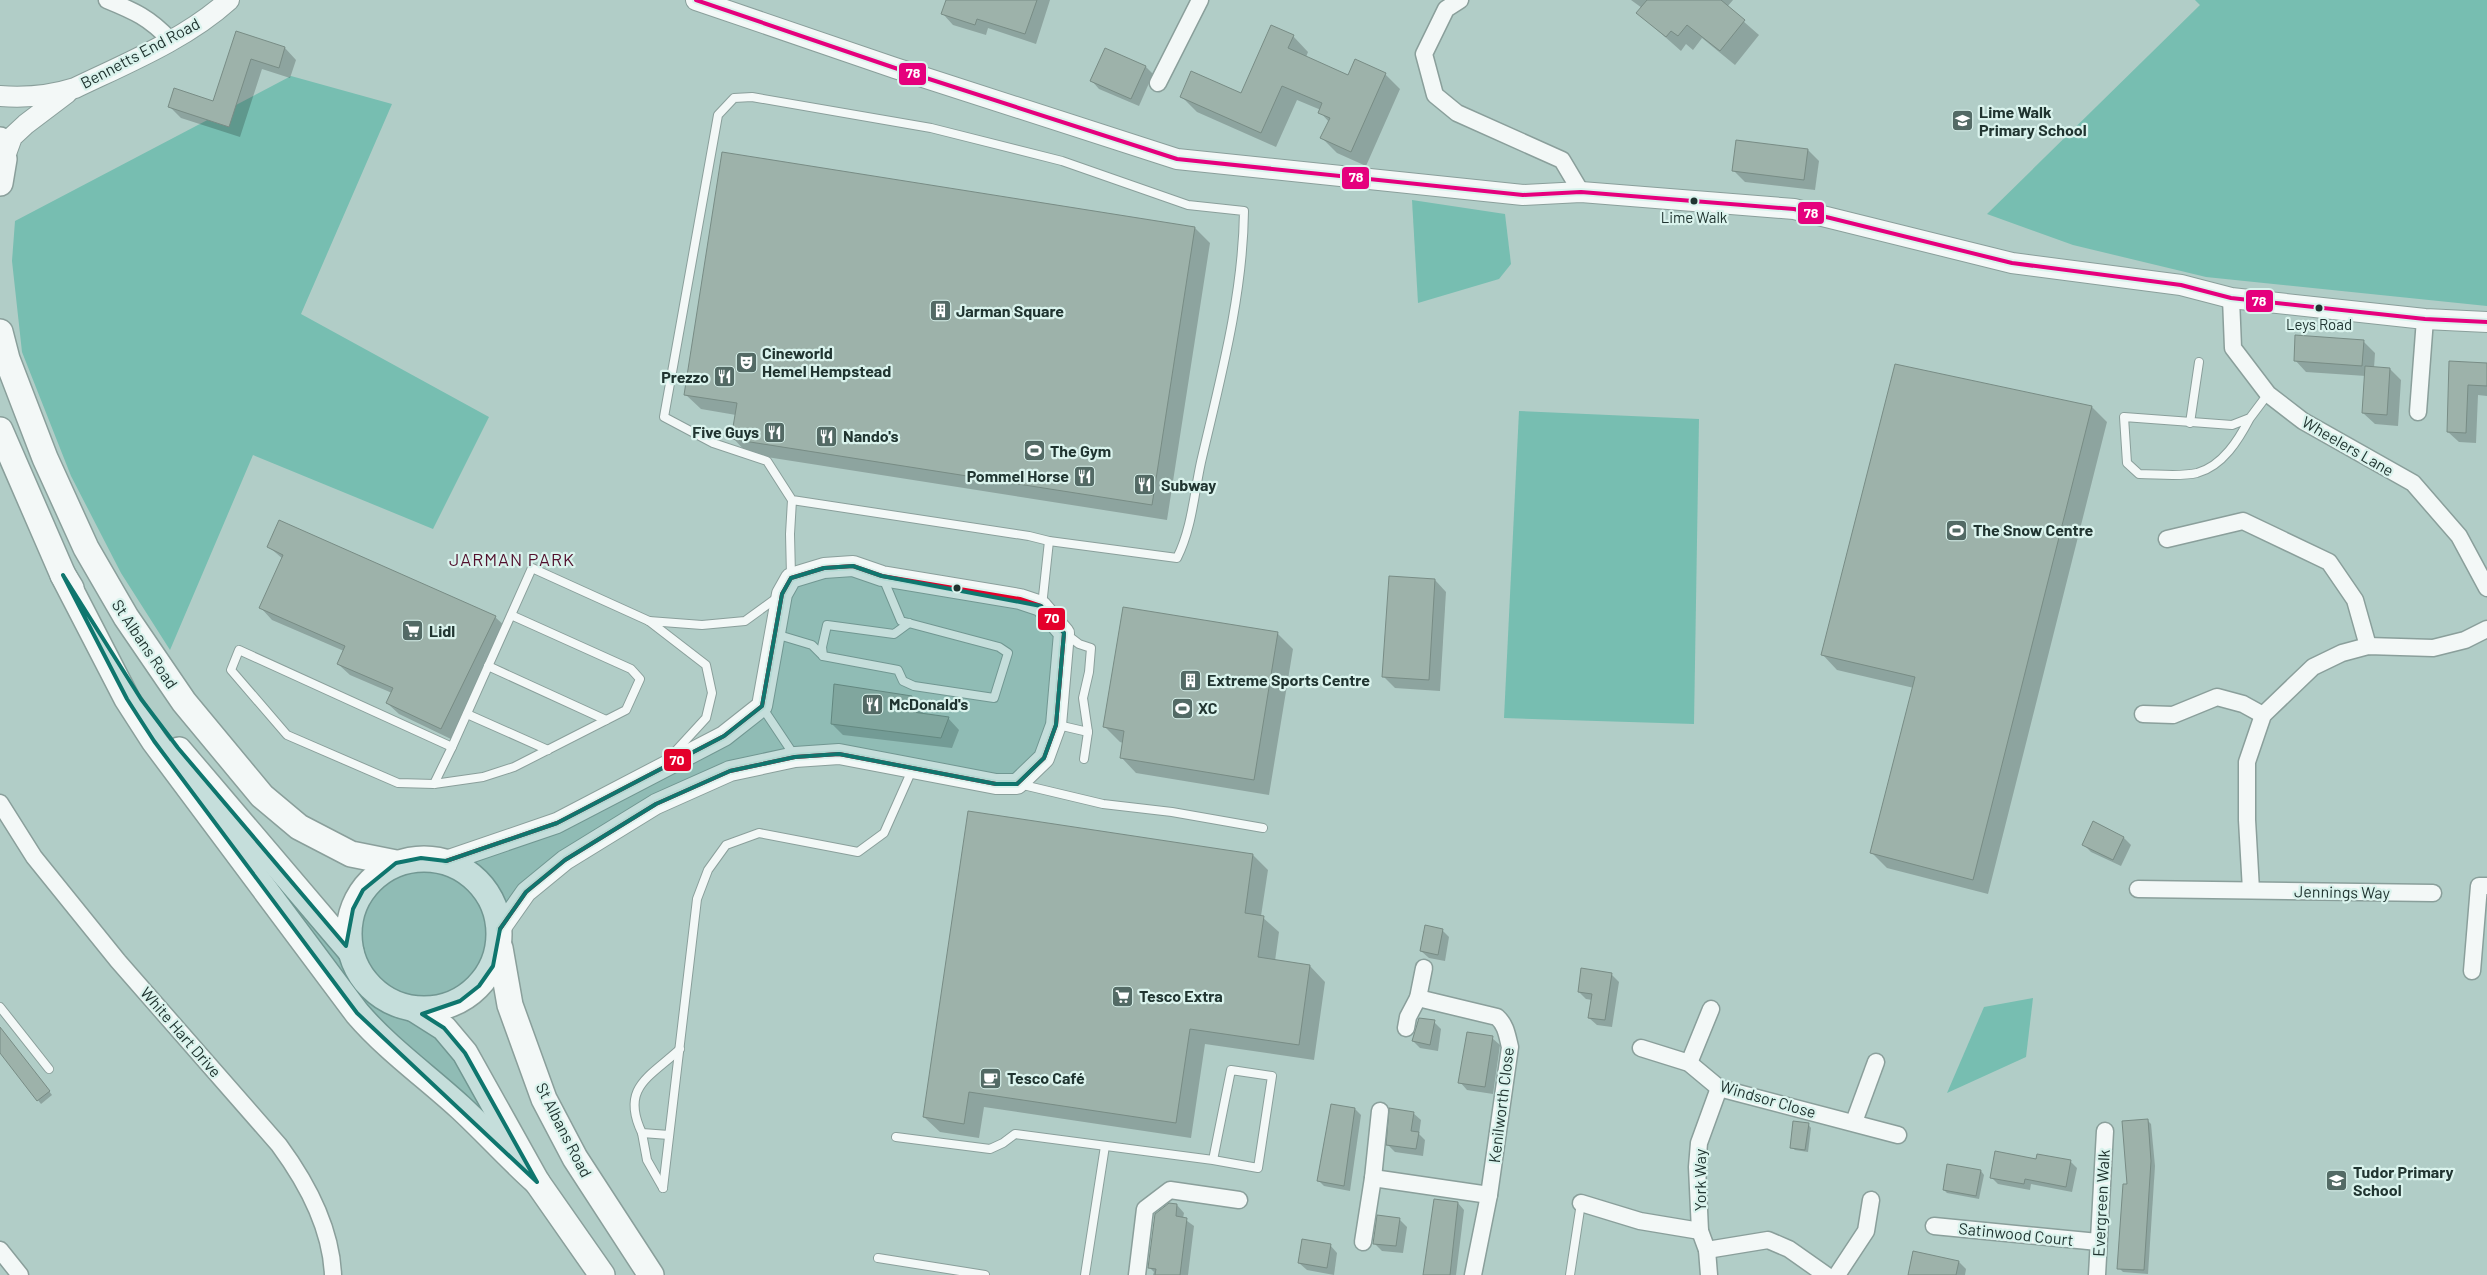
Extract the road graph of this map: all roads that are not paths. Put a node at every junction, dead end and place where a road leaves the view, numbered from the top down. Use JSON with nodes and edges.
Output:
{"nodes":[{"id":1,"x":107,"y":0,"type":"edge"},
{"id":2,"x":229,"y":0,"type":"edge"},
{"id":3,"x":696,"y":0,"type":"edge"},
{"id":4,"x":1200,"y":0,"type":"edge"},
{"id":5,"x":1460,"y":0,"type":"edge"},
{"id":6,"x":170,"y":40,"type":"junction"},
{"id":7,"x":1158,"y":83,"type":"dead end"},
{"id":8,"x":75,"y":88,"type":"junction"},
{"id":9,"x":0,"y":96,"type":"edge"},
{"id":10,"x":1,"y":161,"type":"edge"},
{"id":11,"x":1581,"y":192,"type":"junction"},
{"id":12,"x":2231,"y":298,"type":"junction"},
{"id":13,"x":2425,"y":319,"type":"junction"},
{"id":14,"x":2487,"y":322,"type":"edge"},
{"id":15,"x":0,"y":332,"type":"edge"},
{"id":16,"x":2199,"y":362,"type":"dead end"},
{"id":17,"x":2268,"y":394,"type":"junction"},
{"id":18,"x":2418,"y":412,"type":"dead end"},
{"id":19,"x":2250,"y":418,"type":"junction"},
{"id":20,"x":2190,"y":423,"type":"junction"},
{"id":21,"x":0,"y":430,"type":"edge"},
{"id":22,"x":792,"y":500,"type":"junction"},
{"id":23,"x":2166,"y":539,"type":"dead end"},
{"id":24,"x":1049,"y":541,"type":"junction"},
{"id":25,"x":63,"y":575,"type":"junction"},
{"id":26,"x":882,"y":576,"type":"junction"},
{"id":27,"x":786,"y":586,"type":"junction"},
{"id":28,"x":2487,"y":588,"type":"edge"},
{"id":29,"x":1042,"y":606,"type":"junction"},
{"id":30,"x":511,"y":615,"type":"junction"},
{"id":31,"x":648,"y":621,"type":"junction"},
{"id":32,"x":909,"y":623,"type":"junction"},
{"id":33,"x":776,"y":626,"type":"junction"},
{"id":34,"x":2487,"y":629,"type":"edge"},
{"id":35,"x":1064,"y":633,"type":"junction"},
{"id":36,"x":2368,"y":646,"type":"junction"},
{"id":37,"x":823,"y":656,"type":"junction"},
{"id":38,"x":488,"y":666,"type":"junction"},
{"id":39,"x":762,"y":706,"type":"junction"},
{"id":40,"x":467,"y":714,"type":"junction"},
{"id":41,"x":2143,"y":714,"type":"dead end"},
{"id":42,"x":2263,"y":715,"type":"junction"},
{"id":43,"x":606,"y":720,"type":"junction"},
{"id":44,"x":1056,"y":725,"type":"junction"},
{"id":45,"x":1088,"y":732,"type":"junction"},
{"id":46,"x":452,"y":747,"type":"junction"},
{"id":47,"x":548,"y":750,"type":"junction"},
{"id":48,"x":795,"y":757,"type":"junction"},
{"id":49,"x":1084,"y":759,"type":"dead end"},
{"id":50,"x":658,"y":770,"type":"junction"},
{"id":51,"x":912,"y":770,"type":"junction"},
{"id":52,"x":434,"y":784,"type":"junction"},
{"id":53,"x":1017,"y":784,"type":"junction"},
{"id":54,"x":0,"y":803,"type":"edge"},
{"id":55,"x":1263,"y":828,"type":"dead end"},
{"id":56,"x":446,"y":861,"type":"junction"},
{"id":57,"x":396,"y":863,"type":"junction"},
{"id":58,"x":2487,"y":886,"type":"edge"},
{"id":59,"x":2138,"y":890,"type":"dead end"},
{"id":60,"x":2251,"y":890,"type":"junction"},
{"id":61,"x":2433,"y":894,"type":"dead end"},
{"id":62,"x":500,"y":936,"type":"junction"},
{"id":63,"x":351,"y":952,"type":"junction"},
{"id":64,"x":1424,"y":968,"type":"dead end"},
{"id":65,"x":2472,"y":971,"type":"dead end"},
{"id":66,"x":1418,"y":998,"type":"junction"},
{"id":67,"x":0,"y":1006,"type":"edge"},
{"id":68,"x":414,"y":1009,"type":"junction"},
{"id":69,"x":1711,"y":1009,"type":"dead end"},
{"id":70,"x":1406,"y":1028,"type":"dead end"},
{"id":71,"x":1641,"y":1048,"type":"dead end"},
{"id":72,"x":680,"y":1049,"type":"junction"},
{"id":73,"x":1876,"y":1062,"type":"dead end"},
{"id":74,"x":1689,"y":1063,"type":"junction"},
{"id":75,"x":49,"y":1069,"type":"dead end"},
{"id":76,"x":1719,"y":1088,"type":"junction"},
{"id":77,"x":1380,"y":1111,"type":"dead end"},
{"id":78,"x":1854,"y":1122,"type":"junction"},
{"id":79,"x":2105,"y":1131,"type":"dead end"},
{"id":80,"x":642,"y":1133,"type":"junction"},
{"id":81,"x":670,"y":1135,"type":"junction"},
{"id":82,"x":1898,"y":1135,"type":"dead end"},
{"id":83,"x":896,"y":1137,"type":"dead end"},
{"id":84,"x":1105,"y":1146,"type":"junction"},
{"id":85,"x":1213,"y":1160,"type":"junction"},
{"id":86,"x":1373,"y":1178,"type":"junction"},
{"id":87,"x":537,"y":1182,"type":"junction"},
{"id":88,"x":1489,"y":1195,"type":"junction"},
{"id":89,"x":1239,"y":1200,"type":"dead end"},
{"id":90,"x":1871,"y":1200,"type":"dead end"},
{"id":91,"x":1581,"y":1203,"type":"joint"},
{"id":92,"x":1934,"y":1226,"type":"dead end"},
{"id":93,"x":1700,"y":1231,"type":"junction"},
{"id":94,"x":1363,"y":1242,"type":"dead end"},
{"id":95,"x":2098,"y":1242,"type":"junction"},
{"id":96,"x":0,"y":1250,"type":"edge"},
{"id":97,"x":1707,"y":1250,"type":"junction"},
{"id":98,"x":878,"y":1258,"type":"dead end"},
{"id":99,"x":20,"y":1275,"type":"edge"},
{"id":100,"x":333,"y":1275,"type":"edge"},
{"id":101,"x":602,"y":1275,"type":"edge"},
{"id":102,"x":651,"y":1275,"type":"edge"},
{"id":103,"x":985,"y":1275,"type":"edge"},
{"id":104,"x":1085,"y":1275,"type":"edge"},
{"id":105,"x":1137,"y":1275,"type":"edge"},
{"id":106,"x":1473,"y":1275,"type":"edge"},
{"id":107,"x":1570,"y":1275,"type":"edge"},
{"id":108,"x":1709,"y":1275,"type":"edge"},
{"id":109,"x":1826,"y":1275,"type":"edge"},
{"id":110,"x":1837,"y":1275,"type":"edge"},
{"id":111,"x":2096,"y":1275,"type":"edge"}],
"edges":[{"from":1,"to":6,"type":"street"},
{"from":2,"to":6,"type":"street","name":"Bennetts End Road"},
{"from":3,"to":11,"type":"street"},
{"from":4,"to":7,"type":"street"},
{"from":5,"to":11,"type":"street"},
{"from":6,"to":8,"type":"street","name":"Bennetts End Road"},
{"from":8,"to":9,"type":"street","name":"Bennetts End Road"},
{"from":8,"to":10,"type":"street","name":"Bennetts End Road"},
{"from":11,"to":12,"type":"street"},
{"from":12,"to":13,"type":"street"},
{"from":12,"to":17,"type":"street","name":"Wheelers Lane"},
{"from":13,"to":14,"type":"street"},
{"from":13,"to":18,"type":"street"},
{"from":15,"to":57,"type":"main road","name":"St Albans Road"},
{"from":16,"to":20,"type":"lane"},
{"from":17,"to":19,"type":"lane"},
{"from":17,"to":28,"type":"street","name":"Wheelers Lane"},
{"from":19,"to":20,"type":"lane"},
{"from":19,"to":20,"type":"lane"},
{"from":21,"to":25,"type":"main road","name":"St Albans Road"},
{"from":22,"to":24,"type":"lane"},
{"from":22,"to":24,"type":"lane"},
{"from":22,"to":27,"type":"lane"},
{"from":23,"to":36,"type":"street"},
{"from":24,"to":29,"type":"lane"},
{"from":25,"to":63,"type":"main road","name":"St Albans Road"},
{"from":25,"to":87,"type":"main road"},
{"from":26,"to":27,"type":"street"},
{"from":26,"to":29,"type":"street"},
{"from":26,"to":32,"type":"lane"},
{"from":27,"to":31,"type":"lane"},
{"from":27,"to":33,"type":"street"},
{"from":29,"to":35,"type":"street"},
{"from":30,"to":31,"type":"lane"},
{"from":30,"to":38,"type":"lane"},
{"from":30,"to":43,"type":"lane"},
{"from":31,"to":50,"type":"lane"},
{"from":32,"to":37,"type":"lane"},
{"from":32,"to":37,"type":"lane"},
{"from":33,"to":37,"type":"lane"},
{"from":33,"to":39,"type":"street"},
{"from":34,"to":36,"type":"street"},
{"from":35,"to":44,"type":"street"},
{"from":35,"to":45,"type":"lane"},
{"from":36,"to":42,"type":"street"},
{"from":38,"to":40,"type":"lane"},
{"from":38,"to":43,"type":"lane"},
{"from":39,"to":48,"type":"lane"},
{"from":39,"to":50,"type":"street"},
{"from":40,"to":46,"type":"lane"},
{"from":40,"to":47,"type":"lane"},
{"from":41,"to":42,"type":"street"},
{"from":42,"to":60,"type":"street"},
{"from":43,"to":47,"type":"lane"},
{"from":44,"to":45,"type":"lane"},
{"from":44,"to":53,"type":"street"},
{"from":45,"to":49,"type":"lane"},
{"from":46,"to":52,"type":"lane"},
{"from":46,"to":52,"type":"lane"},
{"from":47,"to":52,"type":"lane"},
{"from":48,"to":51,"type":"street"},
{"from":48,"to":62,"type":"street"},
{"from":50,"to":56,"type":"street"},
{"from":51,"to":53,"type":"street"},
{"from":51,"to":72,"type":"lane"},
{"from":53,"to":55,"type":"lane"},
{"from":54,"to":100,"type":"street","name":"White Hart Drive"},
{"from":56,"to":57,"type":"main road"},
{"from":56,"to":62,"type":"main road"},
{"from":57,"to":63,"type":"main road"},
{"from":58,"to":65,"type":"street"},
{"from":59,"to":60,"type":"street","name":"Jennings Way"},
{"from":60,"to":61,"type":"street","name":"Jennings Way"},
{"from":62,"to":68,"type":"main road"},
{"from":62,"to":102,"type":"main road","name":"St Albans Road"},
{"from":63,"to":68,"type":"main road"},
{"from":64,"to":66,"type":"street"},
{"from":66,"to":70,"type":"street"},
{"from":66,"to":88,"type":"street","name":"Kenilworth Close"},
{"from":67,"to":75,"type":"lane"},
{"from":68,"to":87,"type":"main road"},
{"from":69,"to":74,"type":"street"},
{"from":71,"to":74,"type":"street","name":"Windsor Close"},
{"from":72,"to":80,"type":"lane"},
{"from":72,"to":81,"type":"lane"},
{"from":73,"to":78,"type":"street"},
{"from":74,"to":76,"type":"street","name":"Windsor Close"},
{"from":76,"to":78,"type":"street","name":"Windsor Close"},
{"from":76,"to":93,"type":"street","name":"York Way"},
{"from":77,"to":86,"type":"street"},
{"from":78,"to":82,"type":"street","name":"Windsor Close"},
{"from":79,"to":95,"type":"street","name":"Evergreen Walk"},
{"from":80,"to":81,"type":"lane"},
{"from":80,"to":81,"type":"lane"},
{"from":83,"to":84,"type":"lane"},
{"from":84,"to":85,"type":"lane"},
{"from":84,"to":104,"type":"lane"},
{"from":85,"to":85,"type":"lane"},
{"from":86,"to":88,"type":"street"},
{"from":86,"to":94,"type":"street"},
{"from":87,"to":101,"type":"main road"},
{"from":88,"to":106,"type":"street","name":"Kenilworth Close"},
{"from":89,"to":105,"type":"street"},
{"from":90,"to":110,"type":"street"},
{"from":91,"to":93,"type":"street"},
{"from":91,"to":107,"type":"lane"},
{"from":92,"to":95,"type":"street","name":"Satinwood Court"},
{"from":93,"to":97,"type":"street","name":"York Way"},
{"from":95,"to":111,"type":"street","name":"Evergreen Walk"},
{"from":96,"to":99,"type":"street"},
{"from":97,"to":108,"type":"street","name":"York Way"},
{"from":97,"to":109,"type":"street"},
{"from":98,"to":103,"type":"lane"}]}
